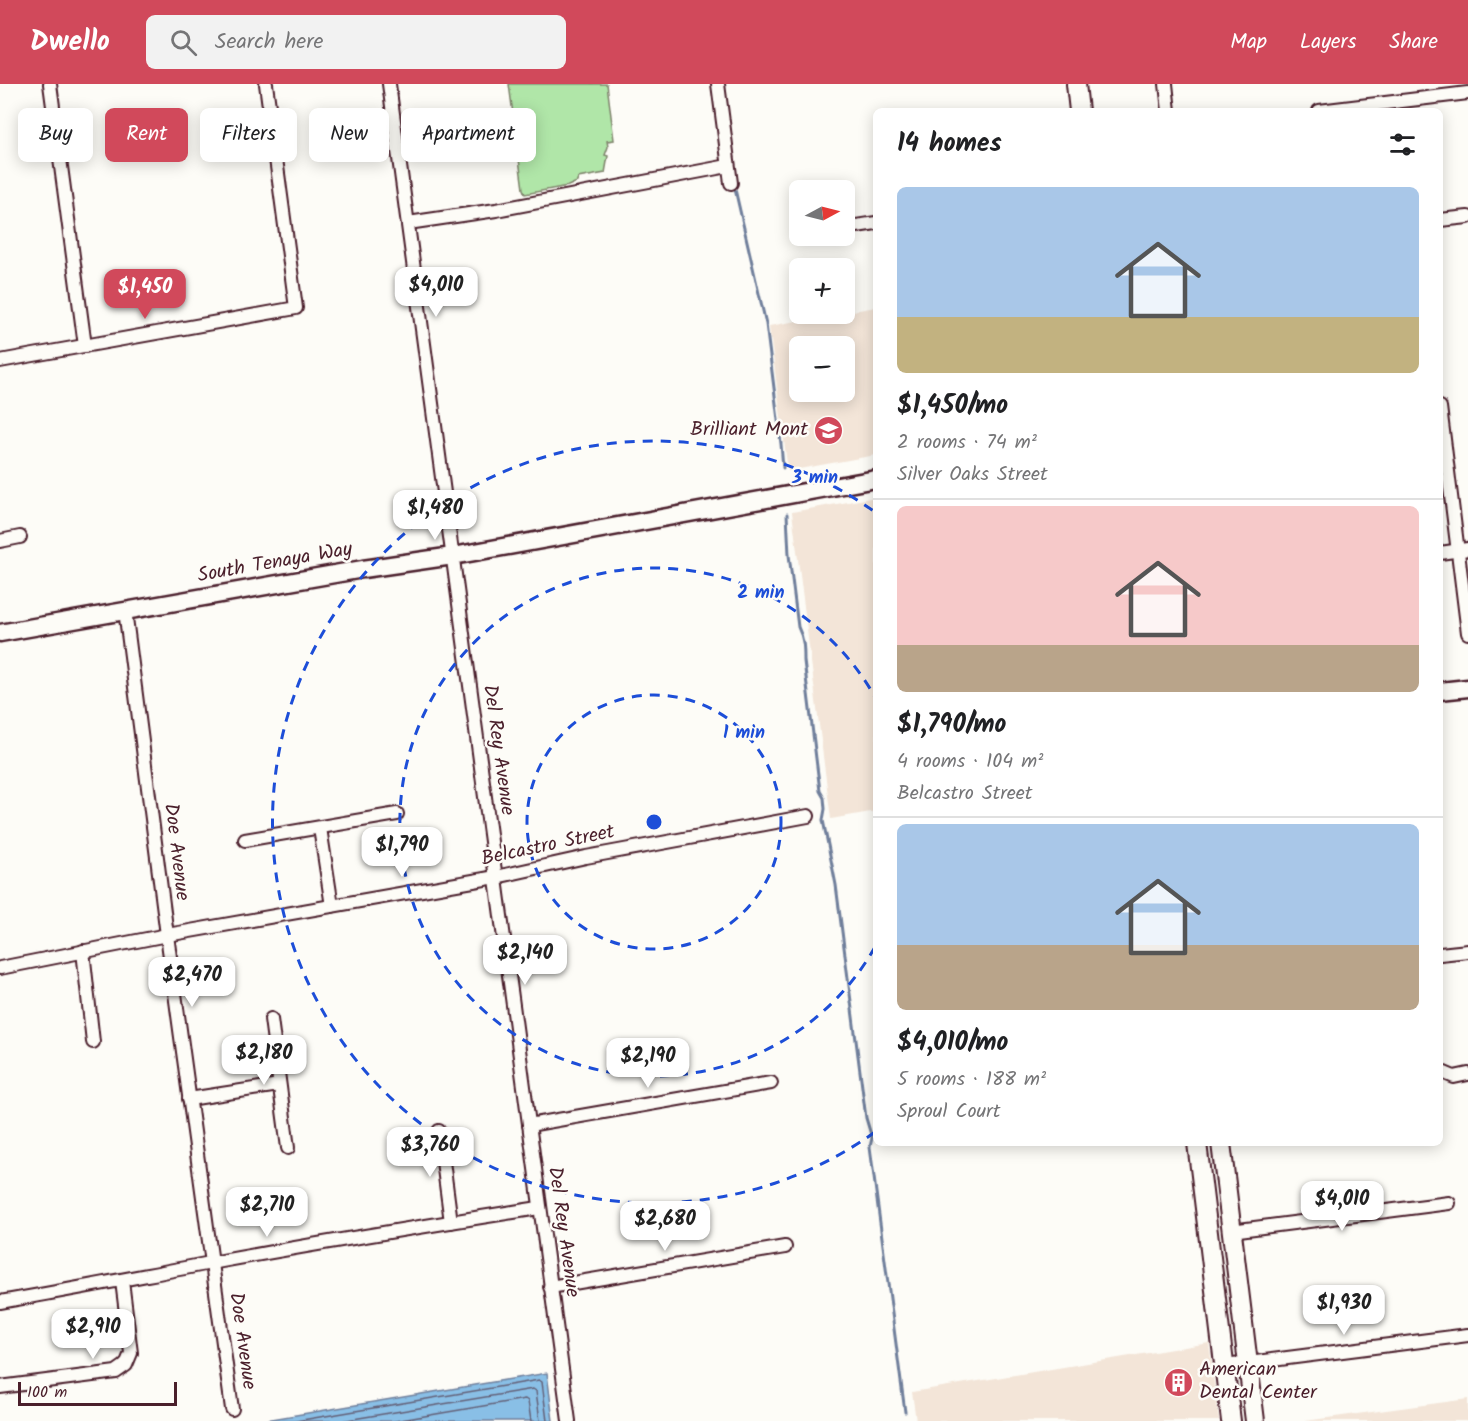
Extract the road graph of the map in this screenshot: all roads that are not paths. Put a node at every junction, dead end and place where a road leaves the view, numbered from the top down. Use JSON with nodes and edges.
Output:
{"nodes":[{"id":1,"x":50,"y":84,"type":"edge"},
{"id":2,"x":266,"y":84,"type":"edge"},
{"id":3,"x":389,"y":84,"type":"edge"},
{"id":4,"x":718,"y":84,"type":"edge"},
{"id":5,"x":1076,"y":84,"type":"edge"},
{"id":6,"x":1166,"y":84,"type":"edge"},
{"id":7,"x":1468,"y":93,"type":"edge"},
{"id":8,"x":1403,"y":106,"type":"edge"},
{"id":9,"x":1079,"y":108,"type":"edge"},
{"id":10,"x":1169,"y":108,"type":"edge"},
{"id":11,"x":1369,"y":108,"type":"edge"},
{"id":12,"x":728,"y":166,"type":"junction"},
{"id":13,"x":731,"y":183,"type":"dead end"},
{"id":14,"x":1468,"y":217,"type":"edge"},
{"id":15,"x":1443,"y":220,"type":"edge"},
{"id":16,"x":408,"y":223,"type":"junction"},
{"id":17,"x":873,"y":223,"type":"edge"},
{"id":18,"x":855,"y":226,"type":"edge"},
{"id":19,"x":86,"y":346,"type":"junction"},
{"id":20,"x":0,"y":360,"type":"edge"},
{"id":21,"x":1443,"y":425,"type":"edge"},
{"id":22,"x":873,"y":480,"type":"edge"},
{"id":23,"x":20,"y":537,"type":"dead end"},
{"id":24,"x":0,"y":541,"type":"edge"},
{"id":25,"x":1463,"y":550,"type":"edge"},
{"id":26,"x":1443,"y":553,"type":"edge"},
{"id":27,"x":453,"y":556,"type":"junction"},
{"id":28,"x":125,"y":610,"type":"junction"},
{"id":29,"x":0,"y":633,"type":"edge"},
{"id":30,"x":1468,"y":633,"type":"edge"},
{"id":31,"x":1468,"y":688,"type":"edge"},
{"id":32,"x":1443,"y":691,"type":"edge"},
{"id":33,"x":397,"y":814,"type":"dead end"},
{"id":34,"x":808,"y":816,"type":"dead end"},
{"id":35,"x":320,"y":828,"type":"junction"},
{"id":36,"x":245,"y":840,"type":"dead end"},
{"id":37,"x":496,"y":877,"type":"junction"},
{"id":38,"x":332,"y":906,"type":"junction"},
{"id":39,"x":167,"y":935,"type":"junction"},
{"id":40,"x":83,"y":951,"type":"junction"},
{"id":41,"x":1468,"y":951,"type":"edge"},
{"id":42,"x":1443,"y":954,"type":"edge"},
{"id":43,"x":0,"y":968,"type":"edge"},
{"id":44,"x":271,"y":1019,"type":"dead end"},
{"id":45,"x":93,"y":1042,"type":"dead end"},
{"id":46,"x":1443,"y":1072,"type":"edge"},
{"id":47,"x":1468,"y":1074,"type":"edge"},
{"id":48,"x":771,"y":1083,"type":"dead end"},
{"id":49,"x":279,"y":1085,"type":"junction"},
{"id":50,"x":189,"y":1099,"type":"junction"},
{"id":51,"x":529,"y":1125,"type":"junction"},
{"id":52,"x":439,"y":1131,"type":"dead end"},
{"id":53,"x":1197,"y":1146,"type":"edge"},
{"id":54,"x":1221,"y":1146,"type":"edge"},
{"id":55,"x":288,"y":1148,"type":"dead end"},
{"id":56,"x":1449,"y":1203,"type":"dead end"},
{"id":57,"x":539,"y":1208,"type":"junction"},
{"id":58,"x":451,"y":1222,"type":"junction"},
{"id":59,"x":1232,"y":1231,"type":"junction"},
{"id":60,"x":785,"y":1247,"type":"dead end"},
{"id":61,"x":212,"y":1263,"type":"junction"},
{"id":62,"x":122,"y":1281,"type":"junction"},
{"id":63,"x":550,"y":1287,"type":"junction"},
{"id":64,"x":0,"y":1302,"type":"edge"},
{"id":65,"x":1468,"y":1335,"type":"edge"},
{"id":66,"x":1248,"y":1363,"type":"junction"},
{"id":67,"x":1224,"y":1366,"type":"junction"},
{"id":68,"x":0,"y":1387,"type":"edge"},
{"id":69,"x":232,"y":1409,"type":"dead end"},
{"id":70,"x":569,"y":1421,"type":"edge"},
{"id":71,"x":1231,"y":1421,"type":"edge"},
{"id":72,"x":1255,"y":1421,"type":"edge"}],
"edges":[{"from":1,"to":19,"type":"street"},
{"from":2,"to":19,"type":"street"},
{"from":3,"to":16,"type":"street","name":"Del Rey Avenue"},
{"from":4,"to":12,"type":"street"},
{"from":5,"to":9,"type":"main road"},
{"from":6,"to":10,"type":"street"},
{"from":7,"to":8,"type":"street"},
{"from":8,"to":11,"type":"street"},
{"from":12,"to":13,"type":"street"},
{"from":12,"to":16,"type":"street"},
{"from":14,"to":15,"type":"street"},
{"from":16,"to":27,"type":"street","name":"Del Rey Avenue"},
{"from":17,"to":18,"type":"street"},
{"from":19,"to":20,"type":"street"},
{"from":21,"to":25,"type":"street"},
{"from":22,"to":27,"type":"street","name":"South Tenaya Way"},
{"from":23,"to":24,"type":"street"},
{"from":25,"to":26,"type":"street"},
{"from":25,"to":30,"type":"street"},
{"from":27,"to":28,"type":"street","name":"South Tenaya Way"},
{"from":27,"to":37,"type":"street","name":"Del Rey Avenue"},
{"from":28,"to":29,"type":"street","name":"South Tenaya Way"},
{"from":28,"to":39,"type":"street","name":"Doe Avenue"},
{"from":31,"to":32,"type":"street"},
{"from":33,"to":35,"type":"street"},
{"from":34,"to":37,"type":"street","name":"Belcastro Street"},
{"from":35,"to":36,"type":"street"},
{"from":35,"to":38,"type":"street"},
{"from":37,"to":38,"type":"street","name":"Belcastro Street"},
{"from":37,"to":51,"type":"street","name":"Del Rey Avenue"},
{"from":38,"to":39,"type":"street","name":"Belcastro Street"},
{"from":39,"to":40,"type":"street","name":"Belcastro Street"},
{"from":39,"to":50,"type":"street","name":"Doe Avenue"},
{"from":40,"to":43,"type":"street","name":"Belcastro Street"},
{"from":40,"to":45,"type":"street"},
{"from":41,"to":42,"type":"street"},
{"from":44,"to":49,"type":"street"},
{"from":46,"to":47,"type":"street"},
{"from":48,"to":51,"type":"street"},
{"from":49,"to":50,"type":"street"},
{"from":49,"to":55,"type":"street"},
{"from":50,"to":61,"type":"street","name":"Doe Avenue"},
{"from":51,"to":57,"type":"street","name":"Del Rey Avenue"},
{"from":52,"to":58,"type":"street"},
{"from":53,"to":67,"type":"main road"},
{"from":54,"to":59,"type":"main road"},
{"from":56,"to":59,"type":"street"},
{"from":57,"to":58,"type":"street"},
{"from":57,"to":63,"type":"street","name":"Del Rey Avenue"},
{"from":58,"to":61,"type":"street"},
{"from":59,"to":66,"type":"main road"},
{"from":60,"to":63,"type":"street"},
{"from":61,"to":62,"type":"street"},
{"from":61,"to":69,"type":"street","name":"Doe Avenue"},
{"from":62,"to":64,"type":"street"},
{"from":62,"to":68,"type":"street"},
{"from":63,"to":70,"type":"street","name":"Del Rey Avenue"},
{"from":65,"to":66,"type":"street"},
{"from":66,"to":67,"type":"street"},
{"from":66,"to":72,"type":"main road"},
{"from":67,"to":71,"type":"main road"}]}
